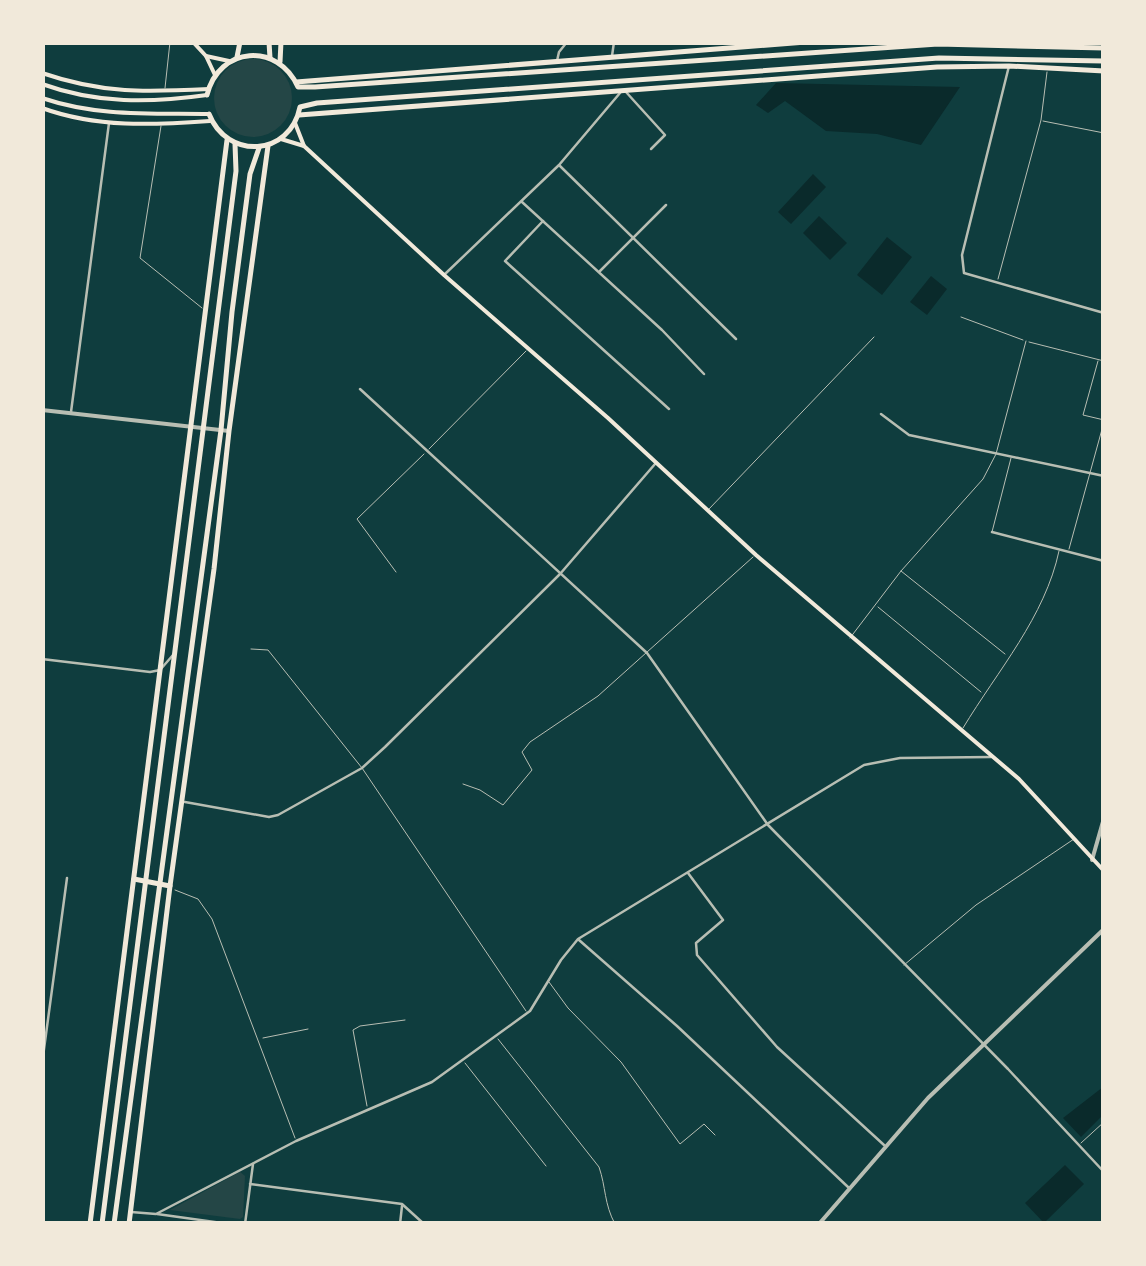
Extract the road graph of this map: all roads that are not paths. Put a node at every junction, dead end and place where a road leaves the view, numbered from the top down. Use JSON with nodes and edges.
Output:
{"nodes":[{"id":1,"x":170,"y":42,"type":"edge"},
{"id":2,"x":193,"y":42,"type":"edge"},
{"id":3,"x":240,"y":42,"type":"edge"},
{"id":4,"x":269,"y":42,"type":"edge"},
{"id":5,"x":281,"y":42,"type":"edge"},
{"id":6,"x":567,"y":42,"type":"edge"},
{"id":7,"x":614,"y":42,"type":"edge"},
{"id":8,"x":656,"y":42,"type":"edge"},
{"id":9,"x":692,"y":42,"type":"edge"},
{"id":10,"x":806,"y":42,"type":"edge"},
{"id":11,"x":253,"y":43,"type":"edge"},
{"id":12,"x":1104,"y":48,"type":"edge"},
{"id":13,"x":690,"y":51,"type":"junction"},
{"id":14,"x":655,"y":53,"type":"junction"},
{"id":15,"x":250,"y":54,"type":"junction"},
{"id":16,"x":206,"y":56,"type":"junction"},
{"id":17,"x":238,"y":57,"type":"junction"},
{"id":18,"x":612,"y":57,"type":"junction"},
{"id":19,"x":270,"y":58,"type":"junction"},
{"id":20,"x":229,"y":61,"type":"junction"},
{"id":21,"x":1104,"y":61,"type":"edge"},
{"id":22,"x":280,"y":62,"type":"junction"},
{"id":23,"x":556,"y":62,"type":"junction"},
{"id":24,"x":1008,"y":66,"type":"junction"},
{"id":25,"x":1047,"y":68,"type":"junction"},
{"id":26,"x":1104,"y":71,"type":"edge"},
{"id":27,"x":42,"y":73,"type":"edge"},
{"id":28,"x":215,"y":75,"type":"junction"},
{"id":29,"x":42,"y":84,"type":"edge"},
{"id":30,"x":297,"y":85,"type":"junction"},
{"id":31,"x":624,"y":90,"type":"junction"},
{"id":32,"x":165,"y":91,"type":"junction"},
{"id":33,"x":208,"y":92,"type":"junction"},
{"id":34,"x":42,"y":98,"type":"edge"},
{"id":35,"x":68,"y":107,"type":"junction"},
{"id":36,"x":42,"y":108,"type":"edge"},
{"id":37,"x":299,"y":111,"type":"junction"},
{"id":38,"x":68,"y":117,"type":"junction"},
{"id":39,"x":210,"y":118,"type":"junction"},
{"id":40,"x":1041,"y":120,"type":"junction"},
{"id":41,"x":110,"y":123,"type":"junction"},
{"id":42,"x":161,"y":124,"type":"junction"},
{"id":43,"x":295,"y":124,"type":"junction"},
{"id":44,"x":1104,"y":133,"type":"edge"},
{"id":45,"x":282,"y":139,"type":"junction"},
{"id":46,"x":227,"y":140,"type":"junction"},
{"id":47,"x":234,"y":144,"type":"junction"},
{"id":48,"x":268,"y":146,"type":"junction"},
{"id":49,"x":304,"y":146,"type":"junction"},
{"id":50,"x":259,"y":148,"type":"junction"},
{"id":51,"x":651,"y":149,"type":"dead end"},
{"id":52,"x":558,"y":164,"type":"junction"},
{"id":53,"x":521,"y":201,"type":"junction"},
{"id":54,"x":666,"y":205,"type":"dead end"},
{"id":55,"x":543,"y":221,"type":"junction"},
{"id":56,"x":634,"y":237,"type":"junction"},
{"id":57,"x":598,"y":272,"type":"junction"},
{"id":58,"x":444,"y":275,"type":"junction"},
{"id":59,"x":997,"y":282,"type":"junction"},
{"id":60,"x":205,"y":311,"type":"junction"},
{"id":61,"x":1104,"y":313,"type":"edge"},
{"id":62,"x":960,"y":317,"type":"dead end"},
{"id":63,"x":874,"y":337,"type":"dead end"},
{"id":64,"x":736,"y":340,"type":"dead end"},
{"id":65,"x":1026,"y":341,"type":"junction"},
{"id":66,"x":528,"y":348,"type":"junction"},
{"id":67,"x":1098,"y":360,"type":"junction"},
{"id":68,"x":1104,"y":361,"type":"edge"},
{"id":69,"x":704,"y":374,"type":"dead end"},
{"id":70,"x":360,"y":388,"type":"dead end"},
{"id":71,"x":42,"y":410,"type":"edge"},
{"id":72,"x":670,"y":410,"type":"dead end"},
{"id":73,"x":71,"y":414,"type":"junction"},
{"id":74,"x":881,"y":414,"type":"dead end"},
{"id":75,"x":1104,"y":421,"type":"edge"},
{"id":76,"x":192,"y":428,"type":"junction"},
{"id":77,"x":204,"y":429,"type":"junction"},
{"id":78,"x":221,"y":430,"type":"junction"},
{"id":79,"x":229,"y":431,"type":"junction"},
{"id":80,"x":426,"y":452,"type":"junction"},
{"id":81,"x":996,"y":454,"type":"junction"},
{"id":82,"x":1011,"y":458,"type":"junction"},
{"id":83,"x":654,"y":464,"type":"junction"},
{"id":84,"x":1090,"y":473,"type":"junction"},
{"id":85,"x":1104,"y":476,"type":"edge"},
{"id":86,"x":706,"y":511,"type":"junction"},
{"id":87,"x":992,"y":532,"type":"joint"},
{"id":88,"x":1059,"y":551,"type":"junction"},
{"id":89,"x":1068,"y":552,"type":"junction"},
{"id":90,"x":756,"y":555,"type":"junction"},
{"id":91,"x":1104,"y":561,"type":"edge"},
{"id":92,"x":901,"y":571,"type":"junction"},
{"id":93,"x":396,"y":572,"type":"dead end"},
{"id":94,"x":560,"y":574,"type":"junction"},
{"id":95,"x":876,"y":605,"type":"junction"},
{"id":96,"x":850,"y":638,"type":"junction"},
{"id":97,"x":251,"y":649,"type":"dead end"},
{"id":98,"x":174,"y":654,"type":"junction"},
{"id":99,"x":648,"y":654,"type":"junction"},
{"id":100,"x":1008,"y":656,"type":"junction"},
{"id":101,"x":42,"y":659,"type":"edge"},
{"id":102,"x":160,"y":670,"type":"junction"},
{"id":103,"x":983,"y":694,"type":"junction"},
{"id":104,"x":962,"y":731,"type":"junction"},
{"id":105,"x":992,"y":756,"type":"junction"},
{"id":106,"x":362,"y":768,"type":"junction"},
{"id":107,"x":463,"y":784,"type":"dead end"},
{"id":108,"x":183,"y":802,"type":"junction"},
{"id":109,"x":1104,"y":818,"type":"edge"},
{"id":110,"x":768,"y":826,"type":"junction"},
{"id":111,"x":1074,"y":839,"type":"junction"},
{"id":112,"x":1092,"y":860,"type":"junction"},
{"id":113,"x":1104,"y":870,"type":"edge"},
{"id":114,"x":688,"y":872,"type":"junction"},
{"id":115,"x":67,"y":878,"type":"dead end"},
{"id":116,"x":134,"y":878,"type":"junction"},
{"id":117,"x":146,"y":881,"type":"junction"},
{"id":118,"x":158,"y":883,"type":"junction"},
{"id":119,"x":170,"y":886,"type":"junction"},
{"id":120,"x":1104,"y":929,"type":"edge"},
{"id":121,"x":578,"y":939,"type":"junction"},
{"id":122,"x":904,"y":965,"type":"junction"},
{"id":123,"x":549,"y":982,"type":"junction"},
{"id":124,"x":527,"y":1012,"type":"junction"},
{"id":125,"x":405,"y":1020,"type":"dead end"},
{"id":126,"x":308,"y":1029,"type":"dead end"},
{"id":127,"x":496,"y":1036,"type":"junction"},
{"id":128,"x":260,"y":1039,"type":"junction"},
{"id":129,"x":983,"y":1044,"type":"junction"},
{"id":130,"x":463,"y":1060,"type":"junction"},
{"id":131,"x":42,"y":1064,"type":"edge"},
{"id":132,"x":368,"y":1109,"type":"junction"},
{"id":133,"x":1104,"y":1122,"type":"edge"},
{"id":134,"x":101,"y":1128,"type":"junction"},
{"id":135,"x":114,"y":1129,"type":"junction"},
{"id":136,"x":126,"y":1132,"type":"junction"},
{"id":137,"x":140,"y":1133,"type":"junction"},
{"id":138,"x":715,"y":1135,"type":"dead end"},
{"id":139,"x":296,"y":1141,"type":"junction"},
{"id":140,"x":884,"y":1145,"type":"junction"},
{"id":141,"x":1078,"y":1145,"type":"junction"},
{"id":142,"x":253,"y":1163,"type":"junction"},
{"id":143,"x":546,"y":1166,"type":"dead end"},
{"id":144,"x":1104,"y":1172,"type":"edge"},
{"id":145,"x":250,"y":1184,"type":"junction"},
{"id":146,"x":848,"y":1187,"type":"junction"},
{"id":147,"x":402,"y":1204,"type":"junction"},
{"id":148,"x":131,"y":1212,"type":"junction"},
{"id":149,"x":156,"y":1214,"type":"junction"},
{"id":150,"x":415,"y":1214,"type":"junction"},
{"id":151,"x":201,"y":1221,"type":"edge"},
{"id":152,"x":90,"y":1224,"type":"edge"},
{"id":153,"x":102,"y":1224,"type":"edge"},
{"id":154,"x":114,"y":1224,"type":"edge"},
{"id":155,"x":129,"y":1224,"type":"edge"},
{"id":156,"x":229,"y":1224,"type":"edge"},
{"id":157,"x":246,"y":1224,"type":"edge"},
{"id":158,"x":400,"y":1224,"type":"edge"},
{"id":159,"x":414,"y":1224,"type":"edge"},
{"id":160,"x":424,"y":1224,"type":"edge"},
{"id":161,"x":615,"y":1224,"type":"edge"},
{"id":162,"x":818,"y":1224,"type":"edge"}],
"edges":[{"from":1,"to":32,"type":"lane"},
{"from":2,"to":16,"type":"main road"},
{"from":3,"to":17,"type":"main road"},
{"from":4,"to":19,"type":"main road"},
{"from":5,"to":22,"type":"main road"},
{"from":6,"to":23,"type":"street"},
{"from":7,"to":18,"type":"street"},
{"from":8,"to":14,"type":"street"},
{"from":9,"to":13,"type":"street"},
{"from":10,"to":13,"type":"main road"},
{"from":11,"to":15,"type":"main road"},
{"from":12,"to":30,"type":"main road"},
{"from":13,"to":14,"type":"main road"},
{"from":14,"to":18,"type":"main road"},
{"from":15,"to":17,"type":"main road"},
{"from":15,"to":19,"type":"main road"},
{"from":16,"to":20,"type":"main road"},
{"from":16,"to":28,"type":"main road"},
{"from":17,"to":20,"type":"main road"},
{"from":18,"to":23,"type":"main road"},
{"from":19,"to":22,"type":"main road"},
{"from":20,"to":28,"type":"main road"},
{"from":21,"to":37,"type":"main road"},
{"from":22,"to":30,"type":"main road"},
{"from":23,"to":30,"type":"main road"},
{"from":24,"to":25,"type":"main road"},
{"from":24,"to":31,"type":"main road"},
{"from":24,"to":59,"type":"street"},
{"from":25,"to":26,"type":"main road"},
{"from":25,"to":40,"type":"lane"},
{"from":27,"to":32,"type":"main road"},
{"from":28,"to":33,"type":"main road"},
{"from":29,"to":33,"type":"main road"},
{"from":31,"to":37,"type":"main road"},
{"from":31,"to":51,"type":"street"},
{"from":31,"to":52,"type":"street"},
{"from":32,"to":33,"type":"main road"},
{"from":34,"to":35,"type":"main road"},
{"from":35,"to":38,"type":"main road"},
{"from":35,"to":39,"type":"main road"},
{"from":36,"to":38,"type":"main road"},
{"from":37,"to":43,"type":"main road"},
{"from":38,"to":41,"type":"main road"},
{"from":39,"to":42,"type":"main road"},
{"from":39,"to":46,"type":"main road"},
{"from":40,"to":44,"type":"lane"},
{"from":40,"to":59,"type":"lane"},
{"from":41,"to":42,"type":"main road"},
{"from":41,"to":73,"type":"street"},
{"from":42,"to":60,"type":"lane"},
{"from":43,"to":45,"type":"main road"},
{"from":43,"to":49,"type":"main road"},
{"from":45,"to":48,"type":"main road"},
{"from":45,"to":49,"type":"main road"},
{"from":46,"to":47,"type":"main road"},
{"from":46,"to":60,"type":"main road"},
{"from":47,"to":50,"type":"main road"},
{"from":47,"to":77,"type":"main road"},
{"from":48,"to":50,"type":"main road"},
{"from":48,"to":79,"type":"main road"},
{"from":49,"to":58,"type":"main road"},
{"from":50,"to":78,"type":"main road"},
{"from":52,"to":53,"type":"street"},
{"from":52,"to":56,"type":"street"},
{"from":53,"to":55,"type":"street"},
{"from":53,"to":58,"type":"street"},
{"from":54,"to":56,"type":"street"},
{"from":55,"to":57,"type":"street"},
{"from":55,"to":72,"type":"street"},
{"from":56,"to":57,"type":"street"},
{"from":56,"to":64,"type":"street"},
{"from":57,"to":69,"type":"street"},
{"from":58,"to":66,"type":"main road"},
{"from":59,"to":61,"type":"street"},
{"from":60,"to":76,"type":"main road"},
{"from":62,"to":65,"type":"lane"},
{"from":63,"to":86,"type":"lane"},
{"from":65,"to":67,"type":"lane"},
{"from":65,"to":81,"type":"lane"},
{"from":66,"to":80,"type":"lane"},
{"from":66,"to":83,"type":"main road"},
{"from":67,"to":68,"type":"lane"},
{"from":67,"to":75,"type":"lane"},
{"from":70,"to":80,"type":"street"},
{"from":71,"to":73,"type":"street"},
{"from":73,"to":76,"type":"street"},
{"from":74,"to":81,"type":"street"},
{"from":75,"to":84,"type":"lane"},
{"from":76,"to":77,"type":"street"},
{"from":76,"to":102,"type":"main road"},
{"from":77,"to":78,"type":"street"},
{"from":77,"to":98,"type":"main road"},
{"from":78,"to":79,"type":"street"},
{"from":78,"to":118,"type":"main road"},
{"from":79,"to":108,"type":"main road"},
{"from":80,"to":93,"type":"lane"},
{"from":80,"to":94,"type":"street"},
{"from":81,"to":82,"type":"street"},
{"from":81,"to":92,"type":"lane"},
{"from":82,"to":84,"type":"street"},
{"from":82,"to":87,"type":"lane"},
{"from":83,"to":86,"type":"main road"},
{"from":83,"to":94,"type":"street"},
{"from":84,"to":85,"type":"street"},
{"from":84,"to":89,"type":"lane"},
{"from":86,"to":90,"type":"main road"},
{"from":87,"to":88,"type":"street"},
{"from":88,"to":89,"type":"street"},
{"from":88,"to":100,"type":"lane"},
{"from":89,"to":91,"type":"street"},
{"from":90,"to":96,"type":"main road"},
{"from":90,"to":99,"type":"lane"},
{"from":92,"to":95,"type":"lane"},
{"from":92,"to":100,"type":"lane"},
{"from":94,"to":99,"type":"street"},
{"from":94,"to":106,"type":"street"},
{"from":95,"to":96,"type":"lane"},
{"from":95,"to":103,"type":"lane"},
{"from":96,"to":104,"type":"main road"},
{"from":97,"to":106,"type":"lane"},
{"from":98,"to":102,"type":"street"},
{"from":98,"to":117,"type":"main road"},
{"from":99,"to":107,"type":"lane"},
{"from":99,"to":110,"type":"street"},
{"from":100,"to":103,"type":"lane"},
{"from":101,"to":102,"type":"street"},
{"from":102,"to":116,"type":"main road"},
{"from":103,"to":104,"type":"lane"},
{"from":104,"to":105,"type":"main road"},
{"from":105,"to":110,"type":"street"},
{"from":105,"to":111,"type":"main road"},
{"from":106,"to":108,"type":"street"},
{"from":106,"to":124,"type":"lane"},
{"from":108,"to":119,"type":"main road"},
{"from":109,"to":112,"type":"street"},
{"from":110,"to":114,"type":"street"},
{"from":110,"to":122,"type":"street"},
{"from":111,"to":112,"type":"main road"},
{"from":111,"to":122,"type":"lane"},
{"from":112,"to":113,"type":"main road"},
{"from":114,"to":121,"type":"street"},
{"from":114,"to":140,"type":"street"},
{"from":115,"to":131,"type":"street"},
{"from":116,"to":117,"type":"main road"},
{"from":116,"to":134,"type":"main road"},
{"from":117,"to":118,"type":"main road"},
{"from":117,"to":135,"type":"main road"},
{"from":118,"to":119,"type":"main road"},
{"from":118,"to":136,"type":"main road"},
{"from":119,"to":128,"type":"lane"},
{"from":119,"to":137,"type":"main road"},
{"from":120,"to":129,"type":"street"},
{"from":121,"to":123,"type":"street"},
{"from":121,"to":146,"type":"street"},
{"from":122,"to":129,"type":"street"},
{"from":123,"to":124,"type":"street"},
{"from":123,"to":138,"type":"lane"},
{"from":124,"to":127,"type":"street"},
{"from":125,"to":132,"type":"lane"},
{"from":126,"to":128,"type":"lane"},
{"from":127,"to":130,"type":"street"},
{"from":127,"to":161,"type":"lane"},
{"from":128,"to":139,"type":"lane"},
{"from":129,"to":140,"type":"street"},
{"from":129,"to":141,"type":"street"},
{"from":130,"to":132,"type":"street"},
{"from":130,"to":143,"type":"lane"},
{"from":132,"to":139,"type":"street"},
{"from":133,"to":141,"type":"lane"},
{"from":134,"to":135,"type":"main road"},
{"from":134,"to":152,"type":"main road"},
{"from":135,"to":153,"type":"main road"},
{"from":136,"to":137,"type":"main road"},
{"from":136,"to":154,"type":"main road"},
{"from":137,"to":148,"type":"main road"},
{"from":139,"to":142,"type":"street"},
{"from":140,"to":146,"type":"street"},
{"from":141,"to":144,"type":"street"},
{"from":142,"to":145,"type":"street"},
{"from":142,"to":149,"type":"street"},
{"from":145,"to":147,"type":"street"},
{"from":145,"to":157,"type":"street"},
{"from":146,"to":162,"type":"street"},
{"from":147,"to":150,"type":"street"},
{"from":147,"to":158,"type":"street"},
{"from":148,"to":149,"type":"street"},
{"from":148,"to":155,"type":"main road"},
{"from":149,"to":151,"type":"street"},
{"from":150,"to":159,"type":"street"},
{"from":150,"to":160,"type":"street"},
{"from":151,"to":156,"type":"street"}]}
